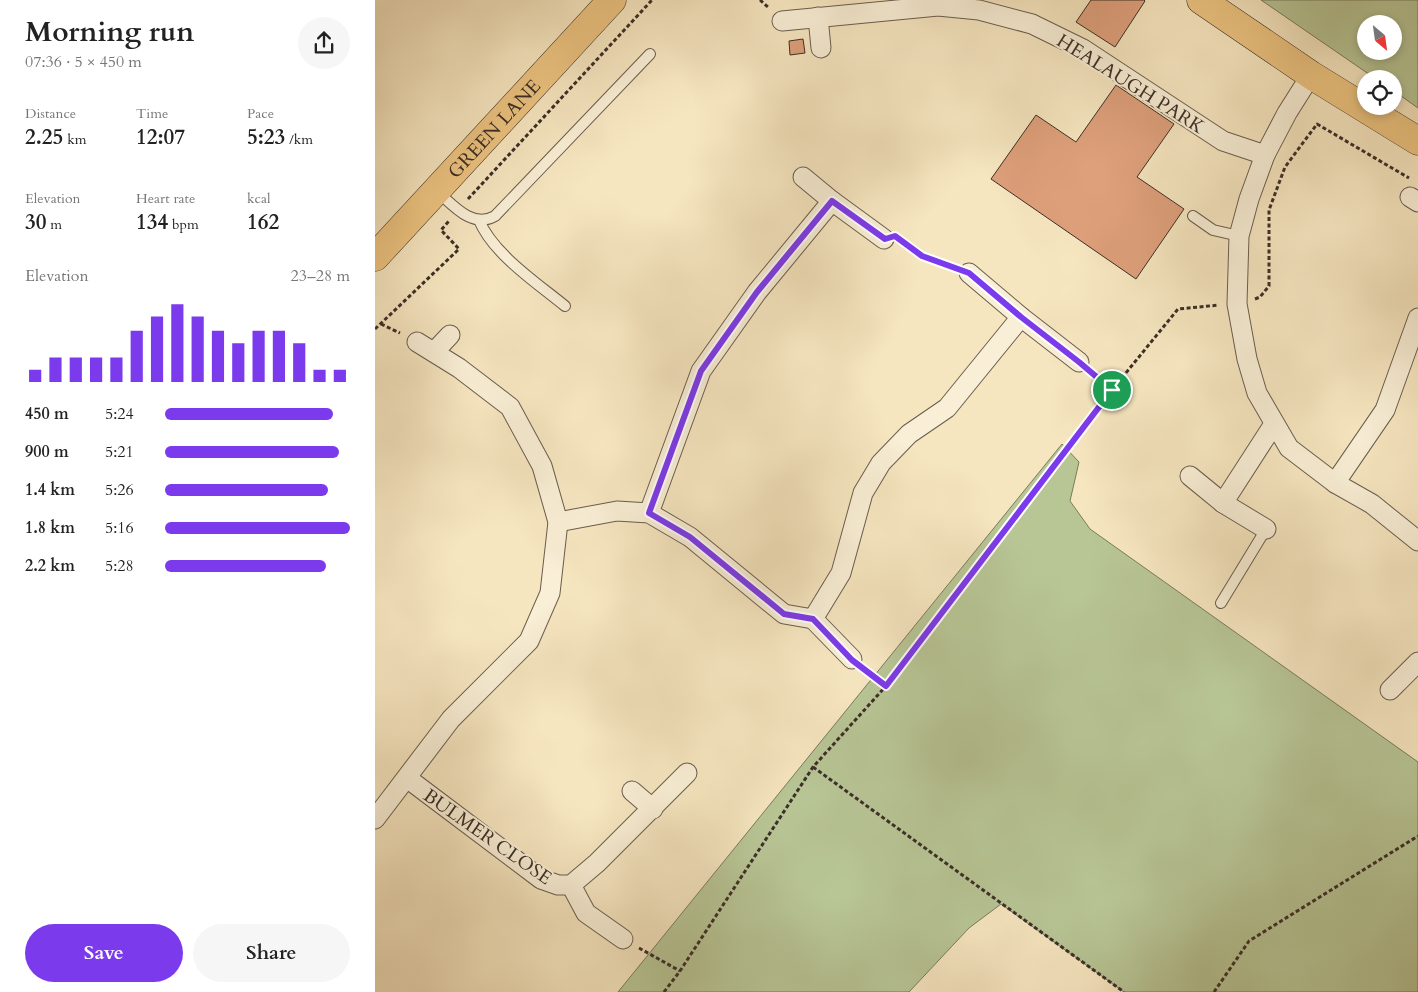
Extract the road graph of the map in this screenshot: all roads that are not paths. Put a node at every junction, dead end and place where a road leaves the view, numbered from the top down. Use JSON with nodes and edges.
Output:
{"nodes":[{"id":1,"x":612,"y":0,"type":"edge"},
{"id":2,"x":1201,"y":0,"type":"edge"},
{"id":3,"x":818,"y":17,"type":"junction"},
{"id":4,"x":782,"y":21,"type":"dead end"},
{"id":5,"x":821,"y":48,"type":"dead end"},
{"id":6,"x":650,"y":54,"type":"dead end"},
{"id":7,"x":1311,"y":75,"type":"junction"},
{"id":8,"x":1418,"y":141,"type":"edge"},
{"id":9,"x":1265,"y":155,"type":"junction"},
{"id":10,"x":803,"y":177,"type":"dead end"},
{"id":11,"x":436,"y":190,"type":"junction"},
{"id":12,"x":832,"y":201,"type":"junction"},
{"id":13,"x":1193,"y":216,"type":"dead end"},
{"id":14,"x":479,"y":220,"type":"junction"},
{"id":15,"x":1239,"y":236,"type":"junction"},
{"id":16,"x":885,"y":239,"type":"road end"},
{"id":17,"x":375,"y":257,"type":"edge"},
{"id":18,"x":969,"y":273,"type":"road end"},
{"id":19,"x":565,"y":306,"type":"dead end"},
{"id":20,"x":1021,"y":317,"type":"junction"},
{"id":21,"x":1418,"y":318,"type":"edge"},
{"id":22,"x":450,"y":335,"type":"dead end"},
{"id":23,"x":417,"y":342,"type":"dead end"},
{"id":24,"x":434,"y":352,"type":"junction"},
{"id":25,"x":1079,"y":362,"type":"road end"},
{"id":26,"x":1274,"y":424,"type":"junction"},
{"id":27,"x":1190,"y":476,"type":"dead end"},
{"id":28,"x":1335,"y":484,"type":"junction"},
{"id":29,"x":1223,"y":503,"type":"junction"},
{"id":30,"x":649,"y":513,"type":"junction"},
{"id":31,"x":558,"y":522,"type":"junction"},
{"id":32,"x":1266,"y":529,"type":"joint"},
{"id":33,"x":1418,"y":541,"type":"edge"},
{"id":34,"x":1221,"y":603,"type":"dead end"},
{"id":35,"x":813,"y":619,"type":"junction"},
{"id":36,"x":852,"y":660,"type":"road end"},
{"id":37,"x":1418,"y":662,"type":"edge"},
{"id":38,"x":1391,"y":690,"type":"dead end"},
{"id":39,"x":687,"y":773,"type":"dead end"},
{"id":40,"x":407,"y":778,"type":"junction"},
{"id":41,"x":632,"y":790,"type":"dead end"},
{"id":42,"x":653,"y":809,"type":"junction"},
{"id":43,"x":375,"y":819,"type":"edge"},
{"id":44,"x":571,"y":885,"type":"junction"},
{"id":45,"x":623,"y":939,"type":"road end"}],
"edges":[{"from":1,"to":11,"type":"main road","name":"GREEN LANE"},
{"from":2,"to":7,"type":"main road"},
{"from":3,"to":4,"type":"street","name":"HEALAUGH PARK"},
{"from":3,"to":5,"type":"street"},
{"from":3,"to":9,"type":"street","name":"HEALAUGH PARK"},
{"from":6,"to":14,"type":"lane"},
{"from":7,"to":8,"type":"main road"},
{"from":7,"to":9,"type":"street"},
{"from":9,"to":15,"type":"street"},
{"from":10,"to":12,"type":"street"},
{"from":11,"to":14,"type":"lane"},
{"from":11,"to":17,"type":"main road","name":"GREEN LANE"},
{"from":12,"to":16,"type":"street"},
{"from":12,"to":30,"type":"street"},
{"from":13,"to":15,"type":"lane"},
{"from":14,"to":19,"type":"lane"},
{"from":15,"to":26,"type":"street"},
{"from":18,"to":20,"type":"street"},
{"from":20,"to":25,"type":"street"},
{"from":20,"to":35,"type":"street"},
{"from":21,"to":28,"type":"street"},
{"from":22,"to":24,"type":"street"},
{"from":23,"to":24,"type":"street"},
{"from":24,"to":31,"type":"street"},
{"from":26,"to":28,"type":"street"},
{"from":26,"to":29,"type":"street"},
{"from":27,"to":29,"type":"street"},
{"from":28,"to":33,"type":"street"},
{"from":29,"to":32,"type":"street"},
{"from":30,"to":31,"type":"street"},
{"from":30,"to":35,"type":"street"},
{"from":31,"to":40,"type":"street"},
{"from":32,"to":34,"type":"lane"},
{"from":35,"to":36,"type":"street"},
{"from":37,"to":38,"type":"street"},
{"from":39,"to":42,"type":"street","name":"BULMER CLOSE"},
{"from":40,"to":43,"type":"street"},
{"from":40,"to":44,"type":"street","name":"BULMER CLOSE"},
{"from":41,"to":42,"type":"street"},
{"from":42,"to":44,"type":"street","name":"BULMER CLOSE"},
{"from":44,"to":45,"type":"street","name":"BULMER CLOSE"}]}
